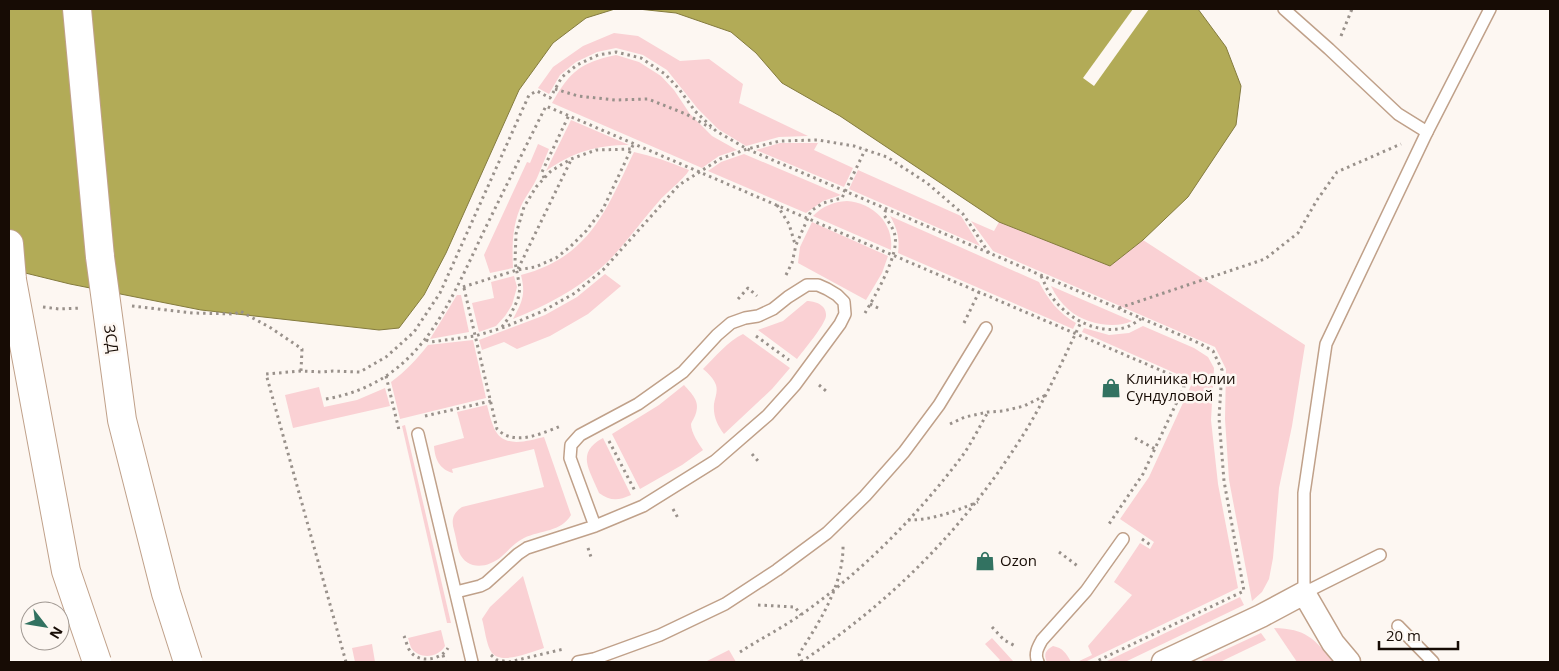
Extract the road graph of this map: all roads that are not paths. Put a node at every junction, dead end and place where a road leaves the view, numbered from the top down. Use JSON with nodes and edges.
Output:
{"nodes":[{"id":1,"x":77,"y":9,"type":"edge"},
{"id":2,"x":1284,"y":9,"type":"edge"},
{"id":3,"x":1490,"y":9,"type":"edge"},
{"id":4,"x":1427,"y":132,"type":"junction"},
{"id":5,"x":9,"y":244,"type":"edge"},
{"id":6,"x":986,"y":328,"type":"dead end"},
{"id":7,"x":418,"y":434,"type":"dead end"},
{"id":8,"x":595,"y":526,"type":"junction"},
{"id":9,"x":1123,"y":539,"type":"dead end"},
{"id":10,"x":1380,"y":555,"type":"dead end"},
{"id":11,"x":456,"y":592,"type":"junction"},
{"id":12,"x":1304,"y":593,"type":"junction"},
{"id":13,"x":1398,"y":626,"type":"dead end"},
{"id":14,"x":96,"y":662,"type":"edge"},
{"id":15,"x":188,"y":662,"type":"edge"},
{"id":16,"x":472,"y":662,"type":"edge"},
{"id":17,"x":578,"y":662,"type":"edge"},
{"id":18,"x":1038,"y":662,"type":"edge"},
{"id":19,"x":1163,"y":662,"type":"edge"},
{"id":20,"x":1349,"y":662,"type":"edge"},
{"id":21,"x":1433,"y":662,"type":"edge"}],
"edges":[{"from":1,"to":15,"type":"highway","name":"ЗСД","bridge":true},
{"from":2,"to":4,"type":"lane"},
{"from":3,"to":4,"type":"lane"},
{"from":4,"to":12,"type":"lane"},
{"from":5,"to":14,"type":"highway","bridge":true},
{"from":6,"to":17,"type":"lane"},
{"from":7,"to":11,"type":"lane"},
{"from":8,"to":8,"type":"lane"},
{"from":8,"to":11,"type":"lane"},
{"from":9,"to":18,"type":"lane"},
{"from":10,"to":12,"type":"lane"},
{"from":11,"to":16,"type":"lane"},
{"from":12,"to":19,"type":"street"},
{"from":12,"to":20,"type":"street"},
{"from":13,"to":21,"type":"lane"}]}
